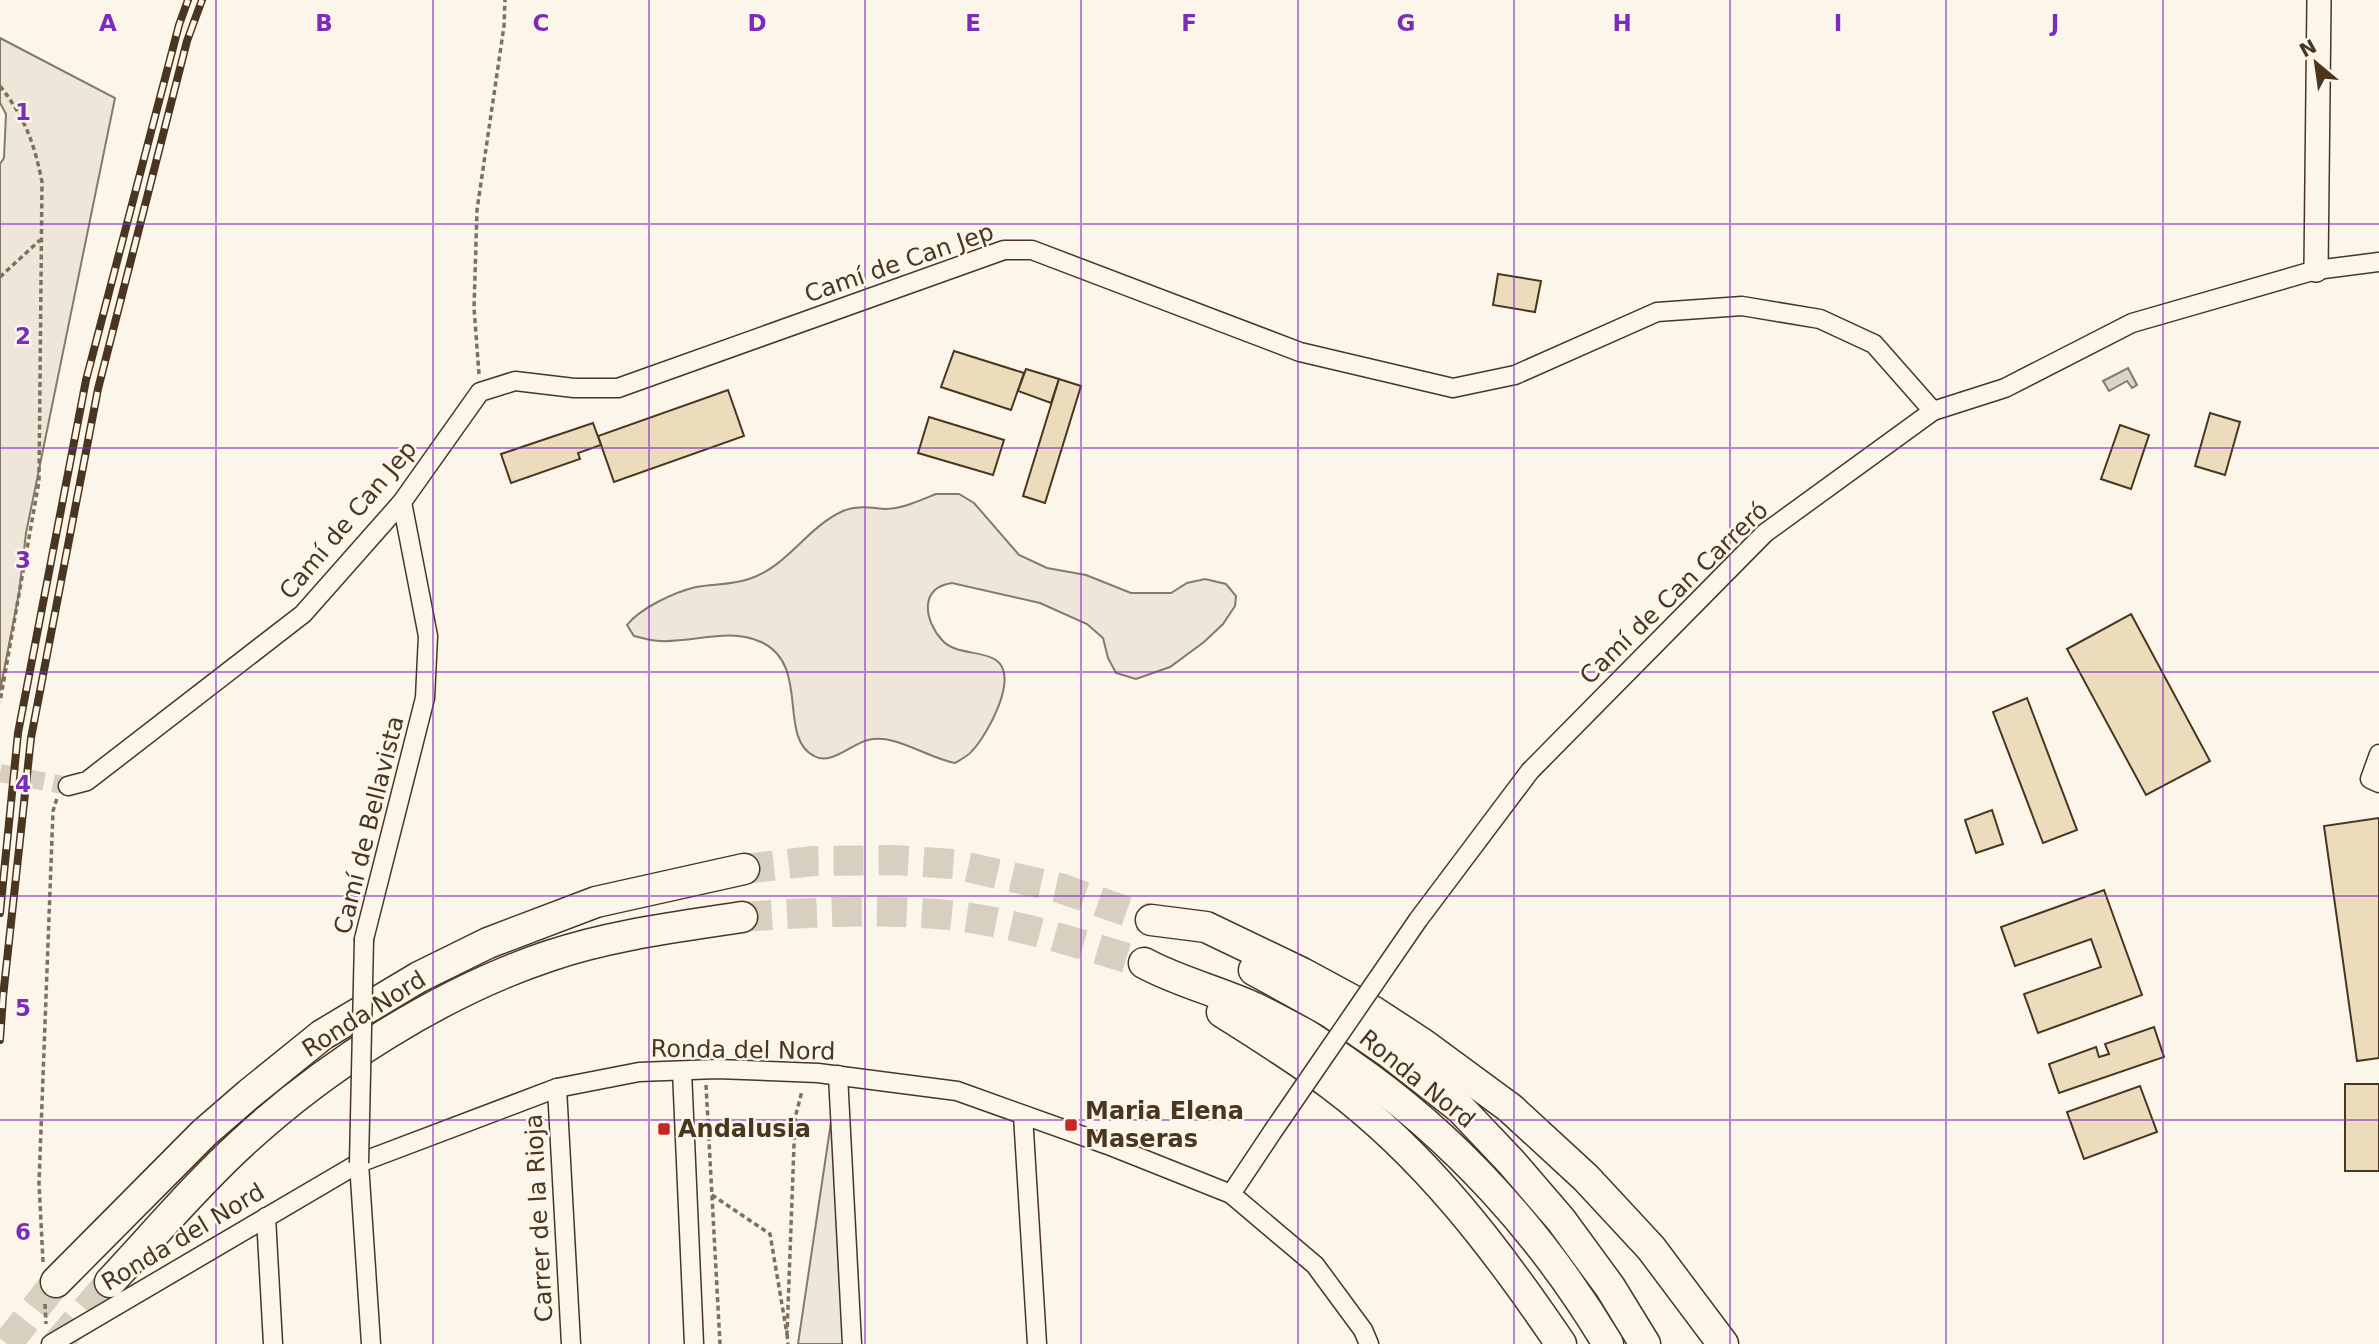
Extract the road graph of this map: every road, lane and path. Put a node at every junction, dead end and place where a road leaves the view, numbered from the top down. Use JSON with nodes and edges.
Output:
{"nodes":[{"id":1,"x":505,"y":0,"type":"edge"},
{"id":2,"x":2319,"y":0,"type":"edge"},
{"id":3,"x":0,"y":86,"type":"edge"},
{"id":4,"x":40,"y":240,"type":"junction"},
{"id":5,"x":2379,"y":262,"type":"edge"},
{"id":6,"x":2316,"y":270,"type":"junction"},
{"id":7,"x":0,"y":276,"type":"edge"},
{"id":8,"x":480,"y":392,"type":"junction"},
{"id":9,"x":1933,"y":411,"type":"junction"},
{"id":10,"x":402,"y":502,"type":"junction"},
{"id":11,"x":0,"y":702,"type":"edge"},
{"id":12,"x":2379,"y":754,"type":"edge"},
{"id":13,"x":2379,"y":783,"type":"edge"},
{"id":14,"x":63,"y":788,"type":"joint"},
{"id":15,"x":744,"y":869,"type":"tunnel mouth"},
{"id":16,"x":742,"y":918,"type":"tunnel mouth"},
{"id":17,"x":682,"y":1071,"type":"junction"},
{"id":18,"x":838,"y":1075,"type":"junction"},
{"id":19,"x":716,"y":1080,"type":"dead end"},
{"id":20,"x":804,"y":1082,"type":"dead end"},
{"id":21,"x":557,"y":1088,"type":"junction"},
{"id":22,"x":1023,"y":1115,"type":"junction"},
{"id":23,"x":359,"y":1163,"type":"junction"},
{"id":24,"x":1231,"y":1194,"type":"junction"},
{"id":25,"x":712,"y":1195,"type":"junction"},
{"id":26,"x":265,"y":1217,"type":"junction"},
{"id":27,"x":110,"y":1282,"type":"tunnel mouth"},
{"id":28,"x":48,"y":1283,"type":"junction"},
{"id":29,"x":787,"y":1334,"type":"junction"},
{"id":30,"x":49,"y":1337,"type":"edge"},
{"id":31,"x":274,"y":1344,"type":"edge"},
{"id":32,"x":371,"y":1344,"type":"edge"},
{"id":33,"x":571,"y":1344,"type":"edge"},
{"id":34,"x":694,"y":1344,"type":"edge"},
{"id":35,"x":720,"y":1344,"type":"edge"},
{"id":36,"x":788,"y":1344,"type":"edge"},
{"id":37,"x":852,"y":1344,"type":"edge"},
{"id":38,"x":1037,"y":1344,"type":"edge"},
{"id":39,"x":1369,"y":1344,"type":"edge"},
{"id":40,"x":1561,"y":1344,"type":"edge"},
{"id":41,"x":1608,"y":1344,"type":"edge"},
{"id":42,"x":1645,"y":1344,"type":"edge"},
{"id":43,"x":1723,"y":1344,"type":"edge"}],
"edges":[{"from":1,"to":8,"type":"path"},
{"from":2,"to":6,"type":"street"},
{"from":3,"to":4,"type":"path"},
{"from":4,"to":7,"type":"path"},
{"from":4,"to":11,"type":"path"},
{"from":5,"to":6,"type":"street","name":"Camí de Can Carreró"},
{"from":6,"to":9,"type":"street","name":"Camí de Can Carreró"},
{"from":8,"to":9,"type":"street","name":"Camí de Can Jep"},
{"from":8,"to":10,"type":"street","name":"Camí de Can Jep"},
{"from":9,"to":24,"type":"street","name":"Camí de Can Carreró","bridge":true},
{"from":10,"to":14,"type":"street","name":"Camí de Can Jep"},
{"from":10,"to":23,"type":"street","name":"Camí de Bellavista","bridge":true},
{"from":12,"to":13,"type":"street"},
{"from":14,"to":28,"type":"path"},
{"from":15,"to":28,"type":"highway","name":"Ronda Nord"},
{"from":16,"to":27,"type":"highway","name":"Ronda Nord"},
{"from":17,"to":18,"type":"street","name":"Ronda del Nord"},
{"from":17,"to":21,"type":"street","name":"Ronda del Nord"},
{"from":17,"to":34,"type":"street"},
{"from":18,"to":22,"type":"street","name":"Ronda del Nord"},
{"from":18,"to":37,"type":"street"},
{"from":19,"to":25,"type":"path"},
{"from":20,"to":29,"type":"path"},
{"from":21,"to":23,"type":"street","name":"Ronda del Nord"},
{"from":21,"to":33,"type":"street","name":"Carrer de la Rioja"},
{"from":22,"to":24,"type":"street","name":"Ronda del Nord"},
{"from":22,"to":38,"type":"street"},
{"from":23,"to":26,"type":"street","name":"Ronda del Nord"},
{"from":23,"to":32,"type":"street","name":"Camí de Bellavista"},
{"from":24,"to":39,"type":"street","name":"Ronda del Nord"},
{"from":25,"to":29,"type":"path"},
{"from":25,"to":35,"type":"path"},
{"from":26,"to":30,"type":"street","name":"Ronda del Nord"},
{"from":26,"to":31,"type":"street"},
{"from":28,"to":30,"type":"path"},
{"from":29,"to":36,"type":"path"},
{"from":40,"to":41,"type":"highway","name":"Ronda Nord"},
{"from":42,"to":43,"type":"highway","name":"Ronda Nord"}]}
